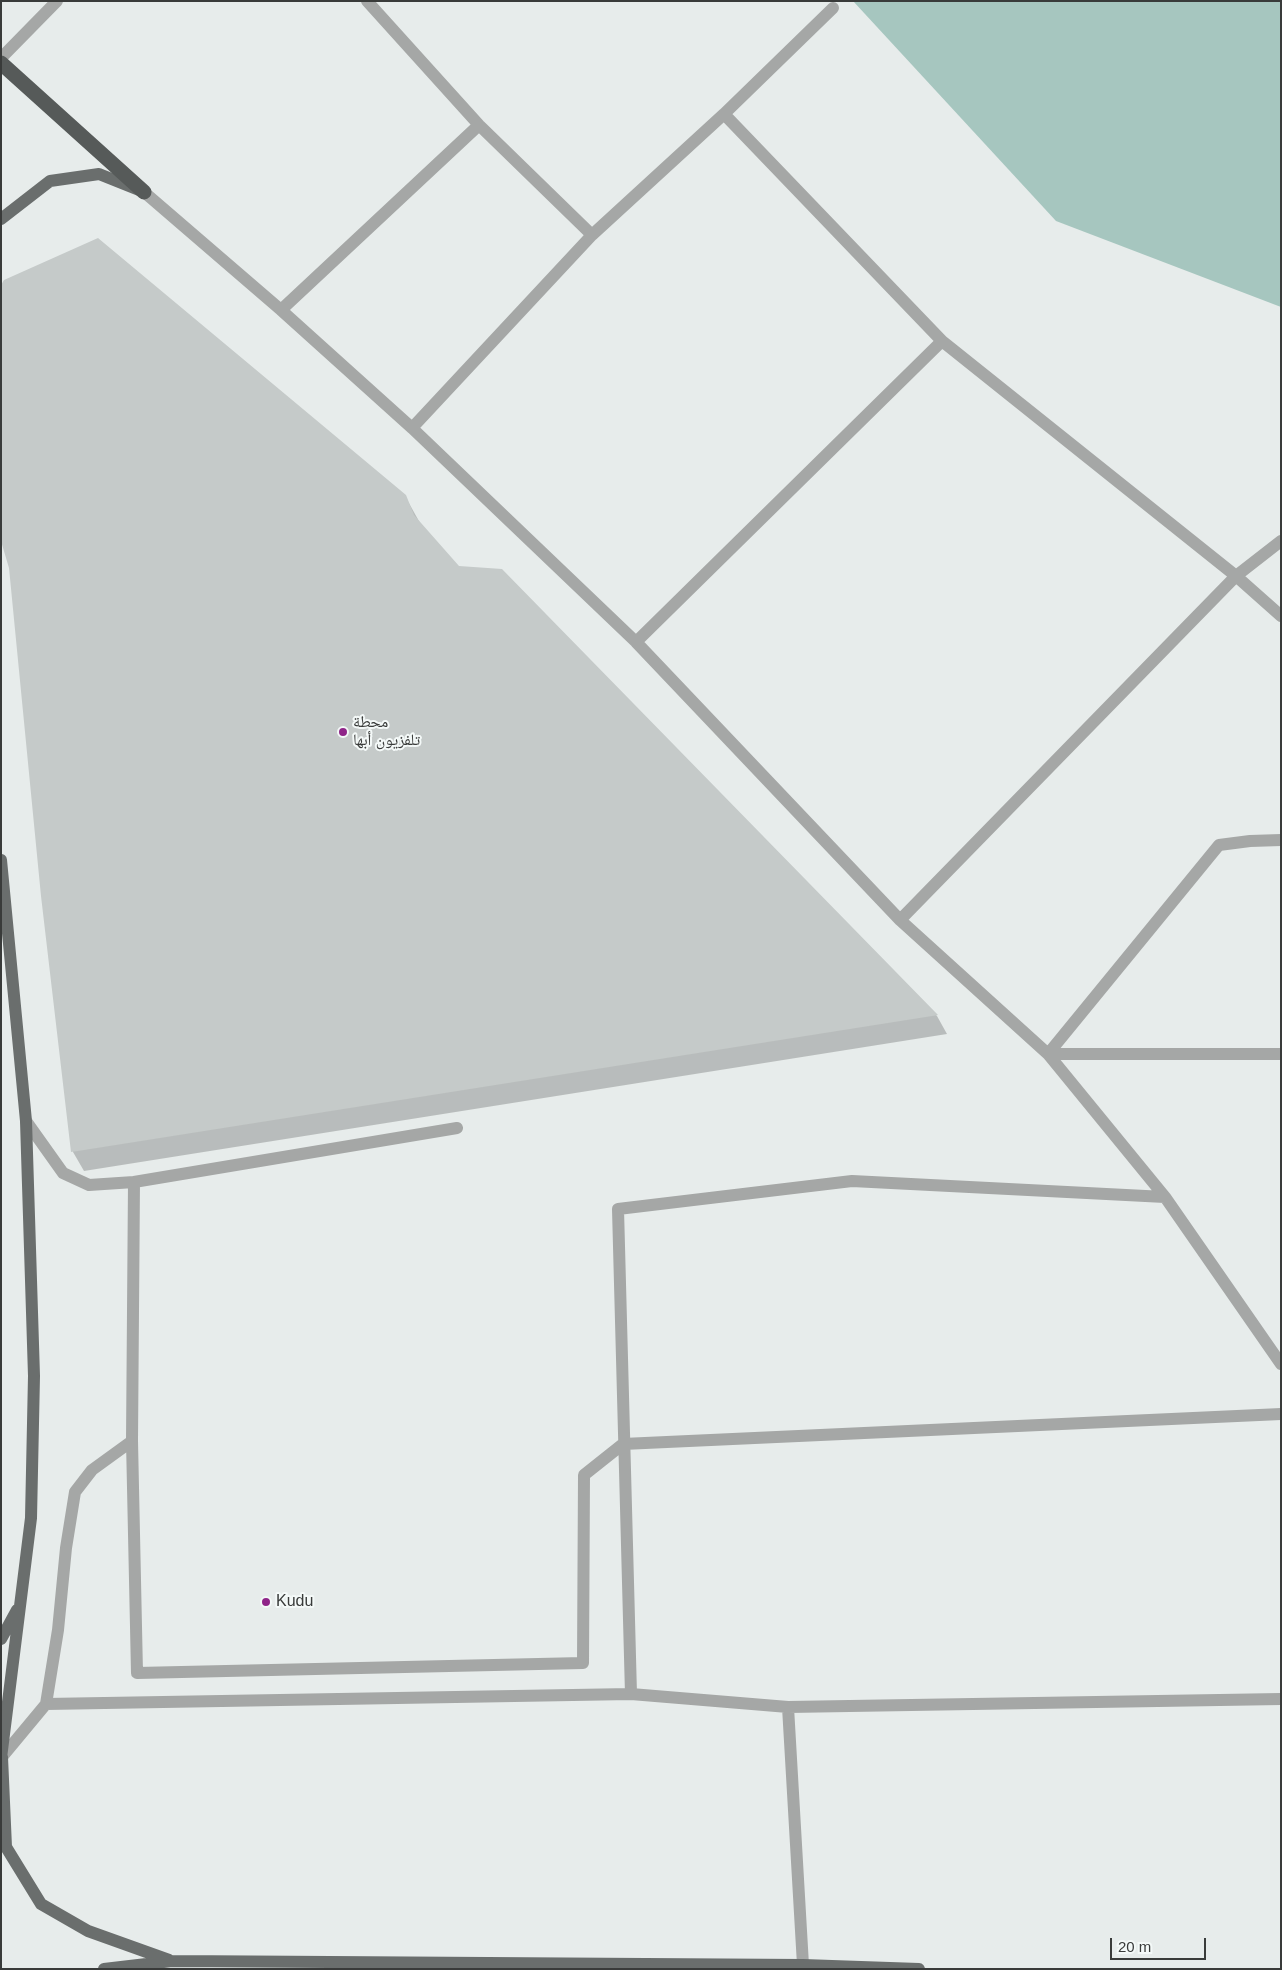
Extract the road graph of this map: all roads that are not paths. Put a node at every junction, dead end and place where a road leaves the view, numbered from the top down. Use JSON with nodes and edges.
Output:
{"nodes":[{"id":1,"x":57,"y":1,"type":"edge"},
{"id":2,"x":367,"y":1,"type":"edge"},
{"id":3,"x":833,"y":8,"type":"dead end"},
{"id":4,"x":1,"y":58,"type":"edge"},
{"id":5,"x":1,"y":63,"type":"edge"},
{"id":6,"x":724,"y":114,"type":"junction"},
{"id":7,"x":479,"y":126,"type":"junction"},
{"id":8,"x":144,"y":192,"type":"junction"},
{"id":9,"x":1,"y":219,"type":"edge"},
{"id":10,"x":592,"y":234,"type":"junction"},
{"id":11,"x":281,"y":310,"type":"junction"},
{"id":12,"x":942,"y":341,"type":"junction"},
{"id":13,"x":412,"y":428,"type":"junction"},
{"id":14,"x":1281,"y":541,"type":"edge"},
{"id":15,"x":1236,"y":576,"type":"junction"},
{"id":16,"x":1281,"y":616,"type":"edge"},
{"id":17,"x":636,"y":642,"type":"junction"},
{"id":18,"x":1281,"y":840,"type":"edge"},
{"id":19,"x":1,"y":860,"type":"edge"},
{"id":20,"x":900,"y":920,"type":"junction"},
{"id":21,"x":1048,"y":1054,"type":"junction"},
{"id":22,"x":1281,"y":1054,"type":"edge"},
{"id":23,"x":26,"y":1121,"type":"junction"},
{"id":24,"x":457,"y":1128,"type":"dead end"},
{"id":25,"x":134,"y":1182,"type":"junction"},
{"id":26,"x":1165,"y":1197,"type":"junction"},
{"id":27,"x":1281,"y":1364,"type":"edge"},
{"id":28,"x":1281,"y":1414,"type":"edge"},
{"id":29,"x":132,"y":1441,"type":"junction"},
{"id":30,"x":623,"y":1444,"type":"junction"},
{"id":31,"x":20,"y":1605,"type":"junction"},
{"id":32,"x":1,"y":1639,"type":"edge"},
{"id":33,"x":631,"y":1694,"type":"junction"},
{"id":34,"x":1281,"y":1699,"type":"edge"},
{"id":35,"x":46,"y":1704,"type":"junction"},
{"id":36,"x":788,"y":1707,"type":"junction"},
{"id":37,"x":2,"y":1758,"type":"edge"},
{"id":38,"x":172,"y":1961,"type":"junction"},
{"id":39,"x":803,"y":1964,"type":"junction"},
{"id":40,"x":104,"y":1969,"type":"edge"},
{"id":41,"x":920,"y":1969,"type":"edge"}],
"edges":[{"from":1,"to":4,"type":"street"},
{"from":2,"to":7,"type":"street"},
{"from":3,"to":6,"type":"street"},
{"from":5,"to":8,"type":"highway"},
{"from":6,"to":10,"type":"street"},
{"from":6,"to":12,"type":"street"},
{"from":7,"to":10,"type":"street"},
{"from":7,"to":11,"type":"street"},
{"from":8,"to":9,"type":"main road"},
{"from":8,"to":11,"type":"street"},
{"from":10,"to":13,"type":"street"},
{"from":11,"to":13,"type":"street"},
{"from":12,"to":15,"type":"street"},
{"from":12,"to":17,"type":"street"},
{"from":13,"to":17,"type":"street"},
{"from":14,"to":15,"type":"street"},
{"from":15,"to":16,"type":"street"},
{"from":15,"to":20,"type":"street"},
{"from":17,"to":20,"type":"street"},
{"from":18,"to":21,"type":"street"},
{"from":19,"to":23,"type":"main road"},
{"from":20,"to":21,"type":"street"},
{"from":21,"to":22,"type":"street"},
{"from":21,"to":26,"type":"street"},
{"from":23,"to":25,"type":"street"},
{"from":23,"to":31,"type":"main road"},
{"from":24,"to":25,"type":"street"},
{"from":25,"to":29,"type":"street"},
{"from":26,"to":27,"type":"street"},
{"from":26,"to":30,"type":"street"},
{"from":28,"to":30,"type":"street"},
{"from":29,"to":30,"type":"street"},
{"from":29,"to":35,"type":"street"},
{"from":30,"to":33,"type":"street"},
{"from":31,"to":32,"type":"main road"},
{"from":31,"to":37,"type":"main road"},
{"from":33,"to":35,"type":"street"},
{"from":33,"to":36,"type":"street"},
{"from":34,"to":36,"type":"street"},
{"from":35,"to":37,"type":"street"},
{"from":36,"to":39,"type":"street"},
{"from":37,"to":38,"type":"main road"},
{"from":38,"to":39,"type":"main road"},
{"from":38,"to":40,"type":"main road"},
{"from":39,"to":41,"type":"main road"}]}
